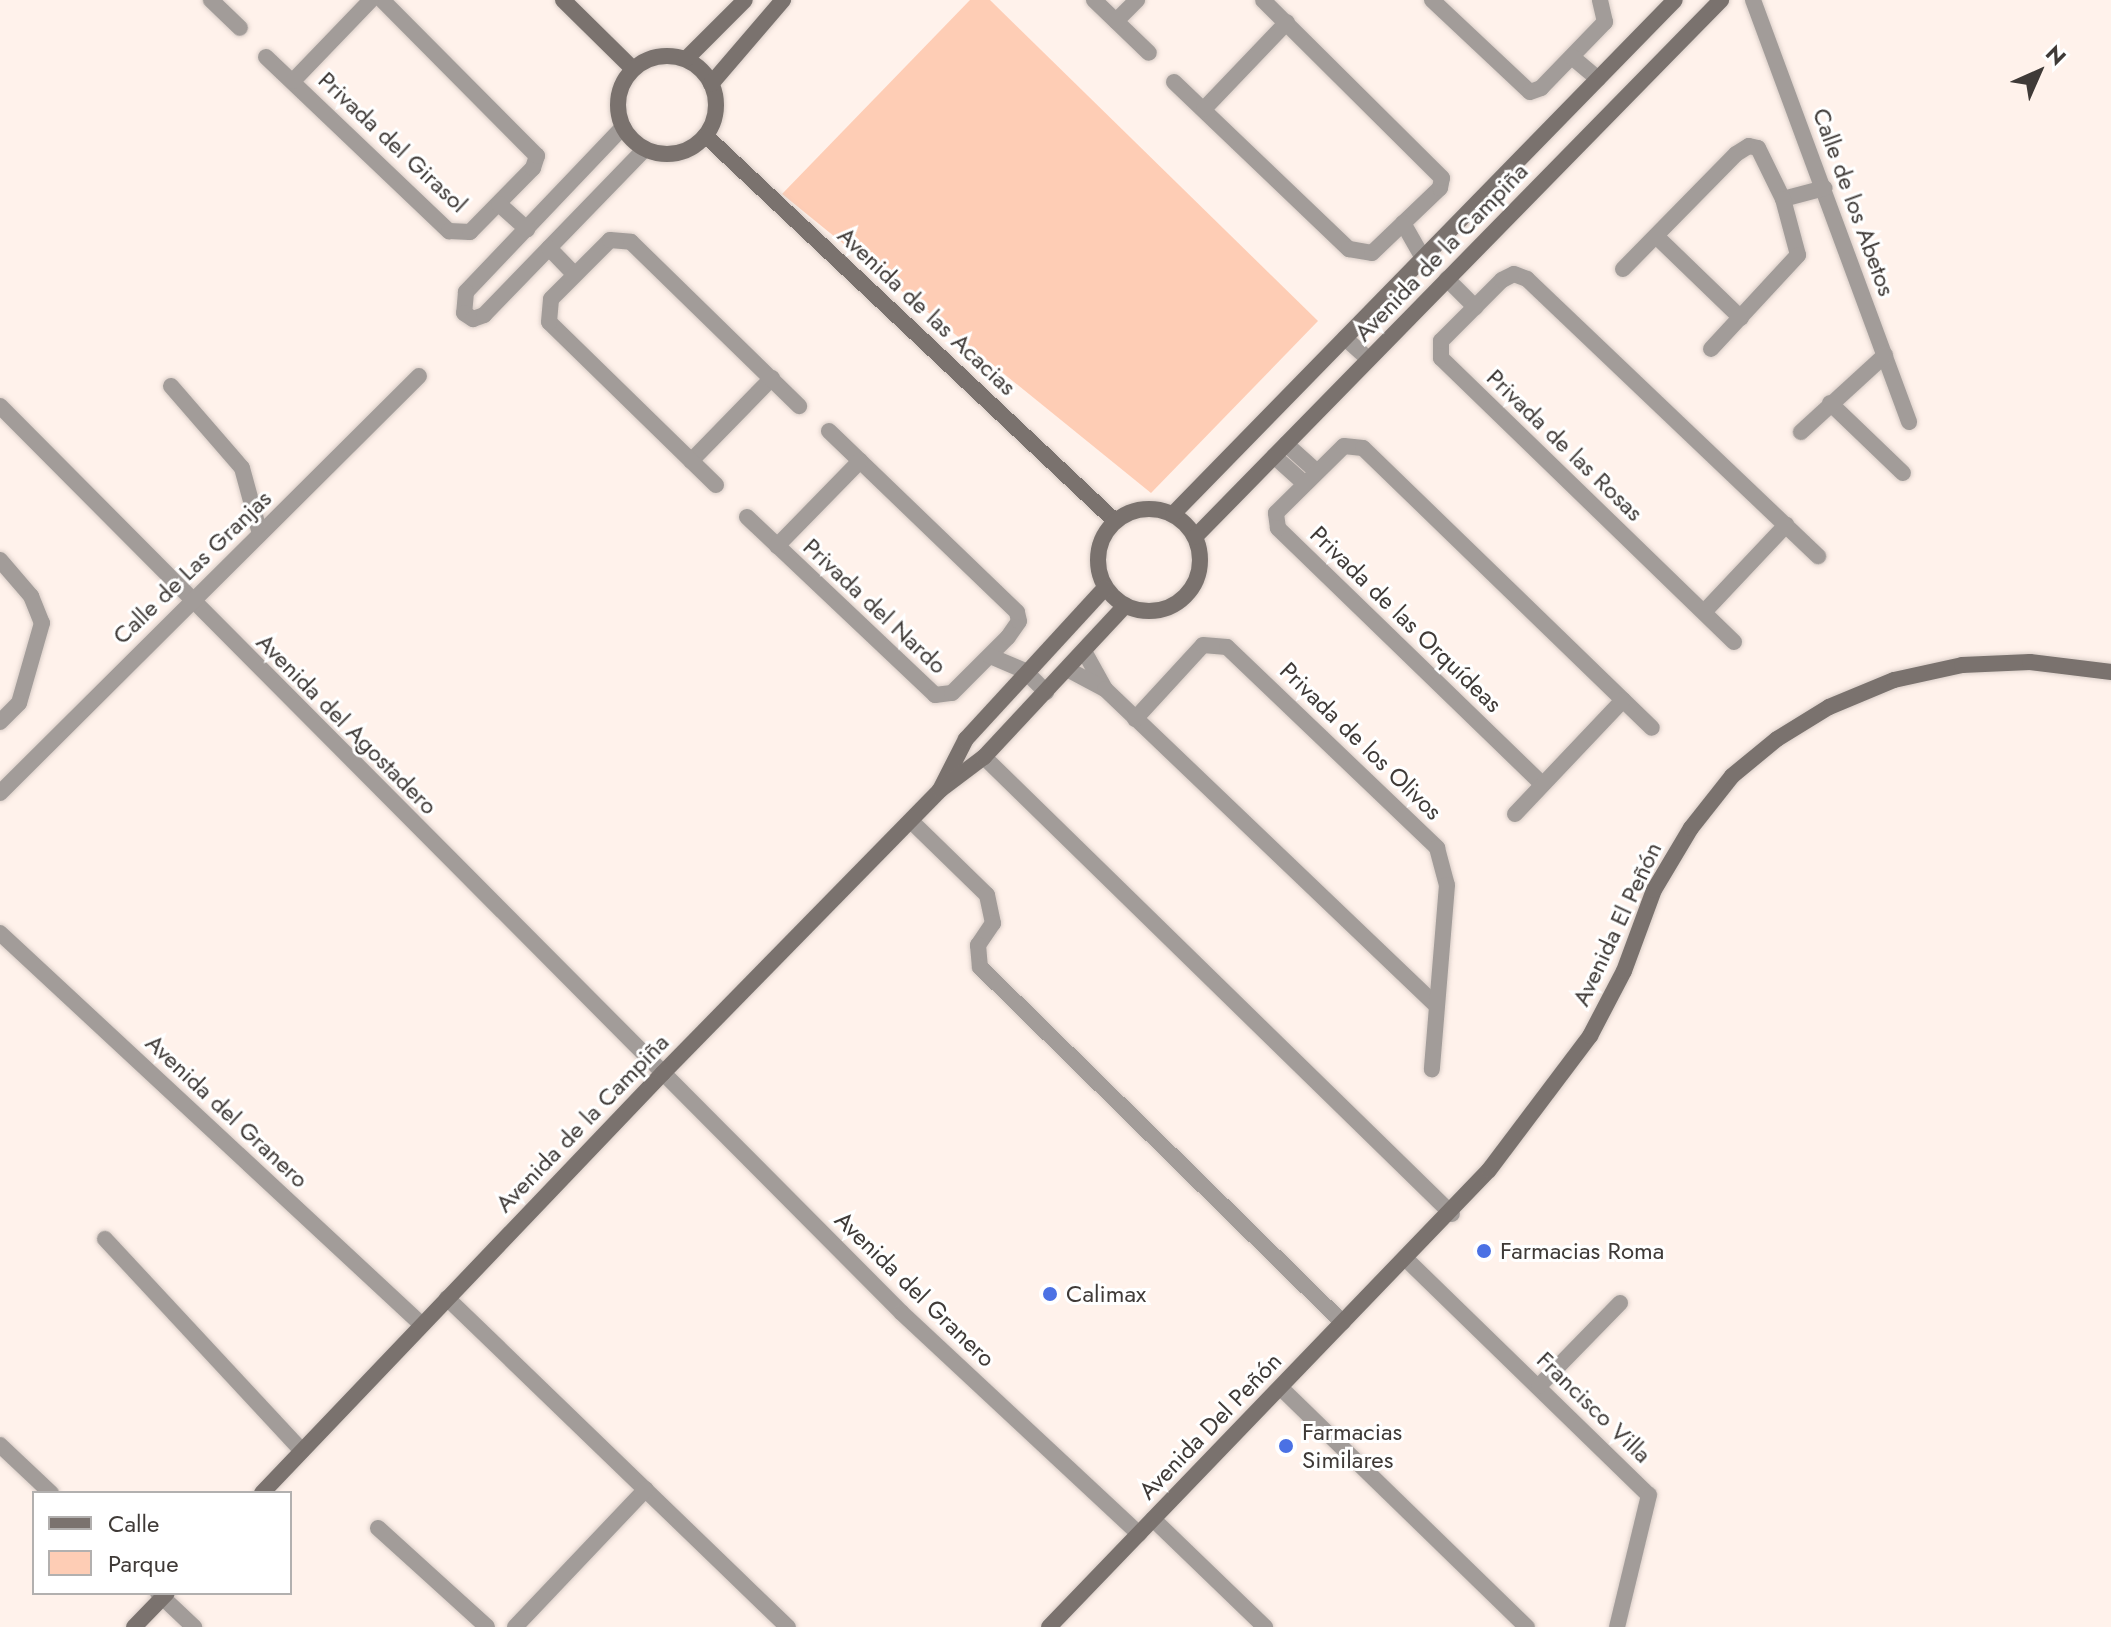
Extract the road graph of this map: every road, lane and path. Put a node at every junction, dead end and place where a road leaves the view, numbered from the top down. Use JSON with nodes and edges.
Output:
{"nodes":[{"id":1,"x":211,"y":0,"type":"edge"},
{"id":2,"x":371,"y":0,"type":"edge"},
{"id":3,"x":382,"y":0,"type":"edge"},
{"id":4,"x":563,"y":0,"type":"edge"},
{"id":5,"x":745,"y":0,"type":"edge"},
{"id":6,"x":783,"y":0,"type":"edge"},
{"id":7,"x":1094,"y":0,"type":"edge"},
{"id":8,"x":1137,"y":0,"type":"edge"},
{"id":9,"x":1263,"y":0,"type":"edge"},
{"id":10,"x":1432,"y":0,"type":"edge"},
{"id":11,"x":1600,"y":0,"type":"edge"},
{"id":12,"x":1675,"y":0,"type":"edge"},
{"id":13,"x":1721,"y":0,"type":"edge"},
{"id":14,"x":1753,"y":0,"type":"edge"},
{"id":15,"x":1116,"y":21,"type":"junction"},
{"id":16,"x":1287,"y":22,"type":"junction"},
{"id":17,"x":240,"y":28,"type":"dead end"},
{"id":18,"x":1149,"y":53,"type":"dead end"},
{"id":19,"x":266,"y":57,"type":"dead end"},
{"id":20,"x":1572,"y":57,"type":"junction"},
{"id":21,"x":686,"y":59,"type":"junction"},
{"id":22,"x":633,"y":69,"type":"junction"},
{"id":23,"x":1598,"y":79,"type":"junction"},
{"id":24,"x":293,"y":81,"type":"junction"},
{"id":25,"x":1174,"y":82,"type":"dead end"},
{"id":26,"x":711,"y":84,"type":"junction"},
{"id":27,"x":1204,"y":109,"type":"junction"},
{"id":28,"x":623,"y":127,"type":"junction"},
{"id":29,"x":706,"y":136,"type":"junction"},
{"id":30,"x":645,"y":149,"type":"junction"},
{"id":31,"x":1825,"y":188,"type":"junction"},
{"id":32,"x":1783,"y":199,"type":"junction"},
{"id":33,"x":499,"y":204,"type":"junction"},
{"id":34,"x":1407,"y":219,"type":"junction"},
{"id":35,"x":527,"y":229,"type":"junction"},
{"id":36,"x":1656,"y":236,"type":"junction"},
{"id":37,"x":1437,"y":244,"type":"junction"},
{"id":38,"x":549,"y":248,"type":"junction"},
{"id":39,"x":1423,"y":258,"type":"junction"},
{"id":40,"x":1623,"y":269,"type":"dead end"},
{"id":41,"x":575,"y":275,"type":"junction"},
{"id":42,"x":1447,"y":279,"type":"junction"},
{"id":43,"x":1475,"y":307,"type":"junction"},
{"id":44,"x":1741,"y":318,"type":"junction"},
{"id":45,"x":1345,"y":338,"type":"junction"},
{"id":46,"x":1711,"y":349,"type":"dead end"},
{"id":47,"x":1885,"y":355,"type":"junction"},
{"id":48,"x":1368,"y":359,"type":"junction"},
{"id":49,"x":419,"y":376,"type":"dead end"},
{"id":50,"x":772,"y":378,"type":"junction"},
{"id":51,"x":171,"y":386,"type":"dead end"},
{"id":52,"x":1830,"y":403,"type":"junction"},
{"id":53,"x":0,"y":406,"type":"edge"},
{"id":54,"x":799,"y":406,"type":"dead end"},
{"id":55,"x":1909,"y":422,"type":"dead end"},
{"id":56,"x":829,"y":431,"type":"dead end"},
{"id":57,"x":1801,"y":432,"type":"dead end"},
{"id":58,"x":1286,"y":444,"type":"junction"},
{"id":59,"x":1274,"y":456,"type":"junction"},
{"id":60,"x":691,"y":461,"type":"junction"},
{"id":61,"x":860,"y":461,"type":"junction"},
{"id":62,"x":1903,"y":473,"type":"dead end"},
{"id":63,"x":1310,"y":477,"type":"junction"},
{"id":64,"x":716,"y":485,"type":"dead end"},
{"id":65,"x":1173,"y":514,"type":"junction"},
{"id":66,"x":747,"y":517,"type":"dead end"},
{"id":67,"x":1115,"y":521,"type":"junction"},
{"id":68,"x":1786,"y":525,"type":"junction"},
{"id":69,"x":260,"y":534,"type":"junction"},
{"id":70,"x":1195,"y":537,"type":"junction"},
{"id":71,"x":777,"y":546,"type":"junction"},
{"id":72,"x":1818,"y":556,"type":"dead end"},
{"id":73,"x":0,"y":560,"type":"edge"},
{"id":74,"x":1105,"y":588,"type":"junction"},
{"id":75,"x":189,"y":601,"type":"junction"},
{"id":76,"x":1125,"y":606,"type":"junction"},
{"id":77,"x":1704,"y":612,"type":"junction"},
{"id":78,"x":1008,"y":637,"type":"junction"},
{"id":79,"x":1734,"y":642,"type":"dead end"},
{"id":80,"x":1084,"y":651,"type":"junction"},
{"id":81,"x":994,"y":657,"type":"junction"},
{"id":82,"x":1067,"y":669,"type":"junction"},
{"id":83,"x":2111,"y":672,"type":"edge"},
{"id":84,"x":1027,"y":673,"type":"junction"},
{"id":85,"x":1105,"y":689,"type":"junction"},
{"id":86,"x":1046,"y":692,"type":"junction"},
{"id":87,"x":1623,"y":700,"type":"junction"},
{"id":88,"x":992,"y":713,"type":"junction"},
{"id":89,"x":1135,"y":719,"type":"junction"},
{"id":90,"x":0,"y":722,"type":"edge"},
{"id":91,"x":1652,"y":728,"type":"dead end"},
{"id":92,"x":1009,"y":730,"type":"junction"},
{"id":93,"x":984,"y":757,"type":"junction"},
{"id":94,"x":1542,"y":784,"type":"junction"},
{"id":95,"x":940,"y":790,"type":"junction"},
{"id":96,"x":0,"y":793,"type":"edge"},
{"id":97,"x":1515,"y":814,"type":"dead end"},
{"id":98,"x":911,"y":821,"type":"junction"},
{"id":99,"x":0,"y":933,"type":"edge"},
{"id":100,"x":1435,"y":1004,"type":"junction"},
{"id":101,"x":1432,"y":1069,"type":"dead end"},
{"id":102,"x":663,"y":1073,"type":"junction"},
{"id":103,"x":1452,"y":1214,"type":"junction"},
{"id":104,"x":105,"y":1239,"type":"dead end"},
{"id":105,"x":1407,"y":1260,"type":"junction"},
{"id":106,"x":447,"y":1298,"type":"junction"},
{"id":107,"x":1620,"y":1303,"type":"dead end"},
{"id":108,"x":1343,"y":1323,"type":"junction"},
{"id":109,"x":421,"y":1324,"type":"junction"},
{"id":110,"x":1539,"y":1386,"type":"junction"},
{"id":111,"x":1281,"y":1388,"type":"junction"},
{"id":112,"x":0,"y":1445,"type":"edge"},
{"id":113,"x":302,"y":1451,"type":"junction"},
{"id":114,"x":646,"y":1489,"type":"junction"},
{"id":115,"x":49,"y":1491,"type":"edge"},
{"id":116,"x":264,"y":1491,"type":"edge"},
{"id":117,"x":1153,"y":1519,"type":"junction"},
{"id":118,"x":378,"y":1528,"type":"dead end"},
{"id":119,"x":1139,"y":1534,"type":"junction"},
{"id":120,"x":162,"y":1595,"type":"edge"},
{"id":121,"x":164,"y":1595,"type":"edge"},
{"id":122,"x":134,"y":1627,"type":"edge"},
{"id":123,"x":194,"y":1627,"type":"edge"},
{"id":124,"x":487,"y":1627,"type":"edge"},
{"id":125,"x":515,"y":1627,"type":"edge"},
{"id":126,"x":788,"y":1627,"type":"edge"},
{"id":127,"x":1049,"y":1627,"type":"edge"},
{"id":128,"x":1265,"y":1627,"type":"edge"},
{"id":129,"x":1527,"y":1627,"type":"edge"},
{"id":130,"x":1617,"y":1627,"type":"edge"}],
"edges":[{"from":1,"to":17,"type":"street"},
{"from":2,"to":24,"type":"street","name":"Privada del Girasol"},
{"from":3,"to":33,"type":"street","name":"Privada del Girasol"},
{"from":4,"to":22,"type":"street"},
{"from":5,"to":21,"type":"street"},
{"from":6,"to":26,"type":"street"},
{"from":7,"to":15,"type":"street"},
{"from":8,"to":15,"type":"street"},
{"from":9,"to":16,"type":"street"},
{"from":10,"to":20,"type":"street"},
{"from":11,"to":20,"type":"street"},
{"from":12,"to":23,"type":"street","name":"Avenida de la Campiña"},
{"from":13,"to":42,"type":"street","name":"Avenida de la Campiña"},
{"from":14,"to":31,"type":"street","name":"Calle de los Abetos"},
{"from":15,"to":18,"type":"street"},
{"from":16,"to":27,"type":"street"},
{"from":16,"to":34,"type":"street"},
{"from":19,"to":24,"type":"street","name":"Privada del Girasol"},
{"from":20,"to":23,"type":"street"},
{"from":21,"to":22,"type":"street"},
{"from":21,"to":26,"type":"street"},
{"from":22,"to":28,"type":"street"},
{"from":23,"to":37,"type":"street","name":"Avenida de la Campiña"},
{"from":24,"to":33,"type":"street","name":"Privada del Girasol"},
{"from":25,"to":27,"type":"street"},
{"from":26,"to":29,"type":"street"},
{"from":27,"to":34,"type":"street"},
{"from":28,"to":30,"type":"street"},
{"from":28,"to":35,"type":"street"},
{"from":29,"to":30,"type":"street"},
{"from":29,"to":67,"type":"street","name":"Avenida de las Acacias"},
{"from":30,"to":38,"type":"street"},
{"from":31,"to":32,"type":"street"},
{"from":31,"to":47,"type":"street","name":"Calle de los Abetos"},
{"from":32,"to":36,"type":"street"},
{"from":32,"to":44,"type":"street"},
{"from":33,"to":35,"type":"street","name":"Privada del Girasol"},
{"from":34,"to":37,"type":"street"},
{"from":34,"to":39,"type":"street"},
{"from":35,"to":38,"type":"street"},
{"from":36,"to":40,"type":"street"},
{"from":36,"to":44,"type":"street"},
{"from":37,"to":39,"type":"street","name":"Avenida de la Campiña"},
{"from":38,"to":41,"type":"street"},
{"from":39,"to":45,"type":"street","name":"Avenida de la Campiña"},
{"from":41,"to":50,"type":"street"},
{"from":41,"to":60,"type":"street"},
{"from":42,"to":43,"type":"street"},
{"from":42,"to":48,"type":"street","name":"Avenida de la Campiña"},
{"from":43,"to":68,"type":"street","name":"Privada de las Rosas"},
{"from":43,"to":77,"type":"street","name":"Privada de las Rosas"},
{"from":44,"to":46,"type":"street"},
{"from":45,"to":48,"type":"street"},
{"from":45,"to":65,"type":"street","name":"Avenida de la Campiña"},
{"from":47,"to":52,"type":"street"},
{"from":47,"to":55,"type":"street","name":"Calle de los Abetos"},
{"from":48,"to":58,"type":"street","name":"Avenida de la Campiña"},
{"from":49,"to":69,"type":"street","name":"Calle de Las Granjas"},
{"from":50,"to":54,"type":"street"},
{"from":50,"to":60,"type":"street"},
{"from":51,"to":69,"type":"street"},
{"from":52,"to":57,"type":"street"},
{"from":52,"to":62,"type":"street"},
{"from":53,"to":75,"type":"street","name":"Avenida del Agostadero"},
{"from":56,"to":61,"type":"street"},
{"from":58,"to":59,"type":"street","name":"Avenida de la Campiña"},
{"from":58,"to":63,"type":"street"},
{"from":59,"to":63,"type":"street"},
{"from":59,"to":70,"type":"street","name":"Avenida de la Campiña"},
{"from":60,"to":64,"type":"street"},
{"from":61,"to":71,"type":"street","name":"Privada del Nardo"},
{"from":61,"to":78,"type":"street"},
{"from":63,"to":87,"type":"street","name":"Privada de las Orquídeas"},
{"from":63,"to":94,"type":"street","name":"Privada de las Orquídeas"},
{"from":65,"to":67,"type":"street"},
{"from":65,"to":70,"type":"street"},
{"from":66,"to":71,"type":"street","name":"Privada del Nardo"},
{"from":67,"to":74,"type":"street"},
{"from":68,"to":72,"type":"street","name":"Privada de las Rosas"},
{"from":68,"to":77,"type":"street"},
{"from":69,"to":75,"type":"street","name":"Calle de Las Granjas"},
{"from":70,"to":76,"type":"street"},
{"from":71,"to":81,"type":"street","name":"Privada del Nardo"},
{"from":73,"to":90,"type":"street"},
{"from":74,"to":76,"type":"street"},
{"from":74,"to":84,"type":"street","name":"Avenida de la Campiña"},
{"from":75,"to":96,"type":"street","name":"Calle de Las Granjas"},
{"from":75,"to":102,"type":"street","name":"Avenida del Agostadero"},
{"from":76,"to":80,"type":"street","name":"Avenida de la Campiña"},
{"from":77,"to":79,"type":"street","name":"Privada de las Rosas"},
{"from":78,"to":81,"type":"street","name":"Privada del Nardo"},
{"from":78,"to":84,"type":"street"},
{"from":80,"to":82,"type":"street","name":"Avenida de la Campiña"},
{"from":80,"to":85,"type":"street"},
{"from":81,"to":84,"type":"street"},
{"from":82,"to":85,"type":"street"},
{"from":82,"to":86,"type":"street","name":"Avenida de la Campiña"},
{"from":83,"to":103,"type":"street","name":"Avenida El Peñón"},
{"from":84,"to":86,"type":"street"},
{"from":84,"to":88,"type":"street","name":"Avenida de la Campiña"},
{"from":85,"to":89,"type":"street"},
{"from":86,"to":92,"type":"street","name":"Avenida de la Campiña"},
{"from":87,"to":91,"type":"street","name":"Privada de las Orquídeas"},
{"from":87,"to":94,"type":"street"},
{"from":88,"to":92,"type":"street"},
{"from":88,"to":95,"type":"street","name":"Avenida de la Campiña"},
{"from":89,"to":100,"type":"street"},
{"from":89,"to":100,"type":"street","name":"Privada de los Olivos"},
{"from":92,"to":93,"type":"street","name":"Avenida de la Campiña"},
{"from":93,"to":95,"type":"street","name":"Avenida de la Campiña"},
{"from":93,"to":103,"type":"street"},
{"from":94,"to":97,"type":"street"},
{"from":95,"to":98,"type":"street","name":"Avenida de la Campiña"},
{"from":98,"to":102,"type":"street","name":"Avenida de la Campiña"},
{"from":98,"to":108,"type":"street"},
{"from":99,"to":109,"type":"street","name":"Avenida del Granero"},
{"from":100,"to":101,"type":"street","name":"Privada de los Olivos"},
{"from":102,"to":106,"type":"street","name":"Avenida de la Campiña"},
{"from":102,"to":119,"type":"street","name":"Avenida del Granero"},
{"from":103,"to":105,"type":"street","name":"Avenida El Peñón"},
{"from":104,"to":113,"type":"street"},
{"from":105,"to":108,"type":"street","name":"Avenida Del Peñón"},
{"from":105,"to":110,"type":"street","name":"Francisco Villa"},
{"from":106,"to":109,"type":"street","name":"Avenida de la Campiña"},
{"from":106,"to":114,"type":"street"},
{"from":107,"to":110,"type":"street"},
{"from":108,"to":111,"type":"street","name":"Avenida Del Peñón"},
{"from":109,"to":113,"type":"street","name":"Avenida de la Campiña"},
{"from":110,"to":130,"type":"street","name":"Francisco Villa"},
{"from":111,"to":117,"type":"street","name":"Avenida Del Peñón"},
{"from":111,"to":129,"type":"street"},
{"from":112,"to":115,"type":"street"},
{"from":113,"to":116,"type":"street","name":"Avenida de la Campiña"},
{"from":114,"to":125,"type":"street"},
{"from":114,"to":126,"type":"street"},
{"from":117,"to":119,"type":"street","name":"Avenida Del Peñón"},
{"from":117,"to":128,"type":"street"},
{"from":118,"to":124,"type":"street"},
{"from":119,"to":127,"type":"street","name":"Avenida Del Peñón"},
{"from":120,"to":122,"type":"street"},
{"from":121,"to":123,"type":"street"}]}
